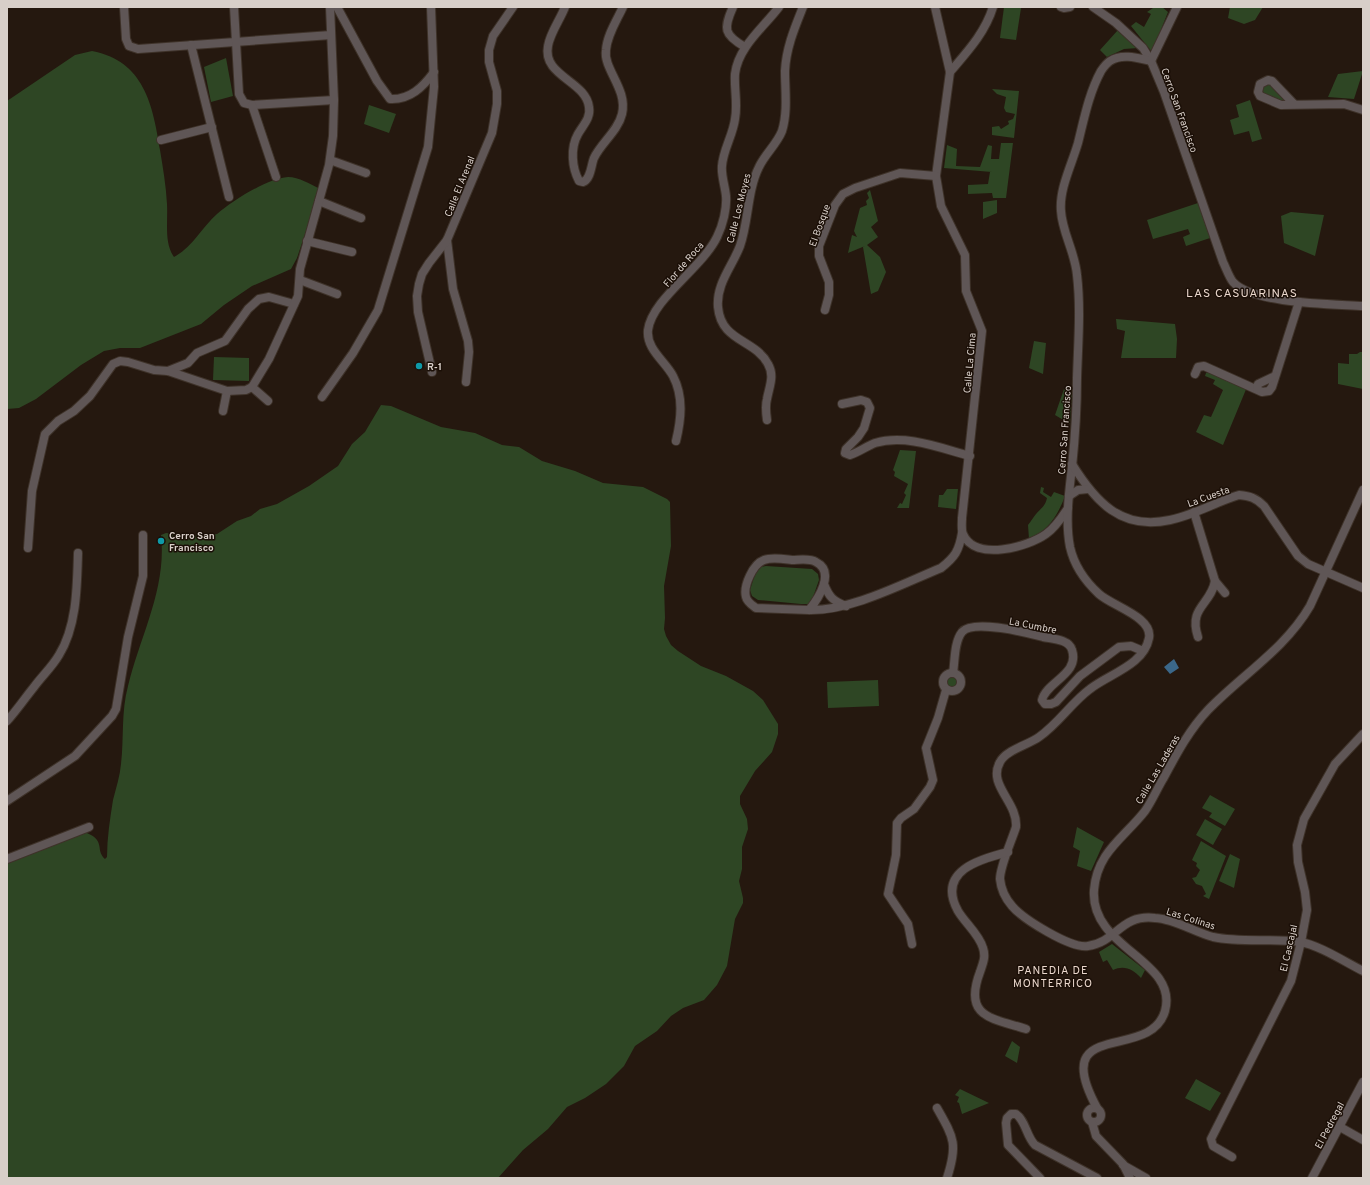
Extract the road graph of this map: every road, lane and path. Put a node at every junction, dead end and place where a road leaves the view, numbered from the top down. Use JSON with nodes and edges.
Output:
{"nodes":[{"id":1,"x":124,"y":7,"type":"edge"},
{"id":2,"x":234,"y":7,"type":"edge"},
{"id":3,"x":330,"y":7,"type":"edge"},
{"id":4,"x":338,"y":7,"type":"edge"},
{"id":5,"x":431,"y":7,"type":"edge"},
{"id":6,"x":513,"y":7,"type":"edge"},
{"id":7,"x":565,"y":7,"type":"edge"},
{"id":8,"x":623,"y":7,"type":"edge"},
{"id":9,"x":733,"y":7,"type":"edge"},
{"id":10,"x":779,"y":7,"type":"edge"},
{"id":11,"x":804,"y":7,"type":"edge"},
{"id":12,"x":935,"y":7,"type":"edge"},
{"id":13,"x":993,"y":7,"type":"edge"},
{"id":14,"x":1061,"y":7,"type":"edge"},
{"id":15,"x":1070,"y":7,"type":"edge"},
{"id":16,"x":1093,"y":7,"type":"edge"},
{"id":17,"x":1177,"y":7,"type":"edge"},
{"id":18,"x":331,"y":35,"type":"junction"},
{"id":19,"x":236,"y":42,"type":"junction"},
{"id":20,"x":191,"y":45,"type":"junction"},
{"id":21,"x":745,"y":47,"type":"junction"},
{"id":22,"x":1151,"y":61,"type":"junction"},
{"id":23,"x":434,"y":72,"type":"junction"},
{"id":24,"x":950,"y":72,"type":"junction"},
{"id":25,"x":334,"y":100,"type":"junction"},
{"id":26,"x":252,"y":104,"type":"junction"},
{"id":27,"x":1294,"y":104,"type":"dead end"},
{"id":28,"x":1363,"y":110,"type":"edge"},
{"id":29,"x":212,"y":127,"type":"junction"},
{"id":30,"x":162,"y":140,"type":"dead end"},
{"id":31,"x":330,"y":160,"type":"junction"},
{"id":32,"x":366,"y":173,"type":"dead end"},
{"id":33,"x":936,"y":176,"type":"junction"},
{"id":34,"x":276,"y":177,"type":"dead end"},
{"id":35,"x":229,"y":197,"type":"dead end"},
{"id":36,"x":319,"y":201,"type":"junction"},
{"id":37,"x":361,"y":218,"type":"dead end"},
{"id":38,"x":447,"y":240,"type":"junction"},
{"id":39,"x":307,"y":241,"type":"junction"},
{"id":40,"x":352,"y":252,"type":"dead end"},
{"id":41,"x":300,"y":280,"type":"junction"},
{"id":42,"x":337,"y":294,"type":"dead end"},
{"id":43,"x":1299,"y":302,"type":"junction"},
{"id":44,"x":294,"y":304,"type":"junction"},
{"id":45,"x":1363,"y":306,"type":"edge"},
{"id":46,"x":825,"y":310,"type":"dead end"},
{"id":47,"x":168,"y":371,"type":"junction"},
{"id":48,"x":432,"y":372,"type":"dead end"},
{"id":49,"x":1195,"y":374,"type":"dead end"},
{"id":50,"x":466,"y":382,"type":"dead end"},
{"id":51,"x":252,"y":387,"type":"junction"},
{"id":52,"x":227,"y":391,"type":"junction"},
{"id":53,"x":322,"y":397,"type":"dead end"},
{"id":54,"x":268,"y":401,"type":"dead end"},
{"id":55,"x":842,"y":404,"type":"dead end"},
{"id":56,"x":223,"y":411,"type":"dead end"},
{"id":57,"x":767,"y":420,"type":"dead end"},
{"id":58,"x":676,"y":441,"type":"dead end"},
{"id":59,"x":970,"y":456,"type":"junction"},
{"id":60,"x":1072,"y":464,"type":"junction"},
{"id":61,"x":1088,"y":489,"type":"junction"},
{"id":62,"x":1363,"y":490,"type":"edge"},
{"id":63,"x":1069,"y":496,"type":"junction"},
{"id":64,"x":1068,"y":508,"type":"junction"},
{"id":65,"x":1194,"y":512,"type":"junction"},
{"id":66,"x":962,"y":533,"type":"junction"},
{"id":67,"x":143,"y":536,"type":"dead end"},
{"id":68,"x":28,"y":548,"type":"dead end"},
{"id":69,"x":78,"y":553,"type":"dead end"},
{"id":70,"x":1325,"y":572,"type":"junction"},
{"id":71,"x":1215,"y":581,"type":"junction"},
{"id":72,"x":824,"y":584,"type":"junction"},
{"id":73,"x":1363,"y":588,"type":"edge"},
{"id":74,"x":1225,"y":593,"type":"dead end"},
{"id":75,"x":846,"y":606,"type":"junction"},
{"id":76,"x":809,"y":610,"type":"junction"},
{"id":77,"x":1198,"y":637,"type":"dead end"},
{"id":78,"x":1143,"y":651,"type":"junction"},
{"id":79,"x":953,"y":673,"type":"junction"},
{"id":80,"x":946,"y":690,"type":"junction"},
{"id":81,"x":7,"y":721,"type":"edge"},
{"id":82,"x":1363,"y":734,"type":"edge"},
{"id":83,"x":7,"y":801,"type":"edge"},
{"id":84,"x":90,"y":828,"type":"dead end"},
{"id":85,"x":1008,"y":852,"type":"junction"},
{"id":86,"x":7,"y":859,"type":"edge"},
{"id":87,"x":1111,"y":935,"type":"junction"},
{"id":88,"x":1302,"y":942,"type":"junction"},
{"id":89,"x":912,"y":944,"type":"dead end"},
{"id":90,"x":1363,"y":971,"type":"edge"},
{"id":91,"x":1026,"y":1029,"type":"dead end"},
{"id":92,"x":1363,"y":1082,"type":"edge"},
{"id":93,"x":1090,"y":1094,"type":"junction"},
{"id":94,"x":937,"y":1108,"type":"dead end"},
{"id":95,"x":1097,"y":1108,"type":"junction"},
{"id":96,"x":1088,"y":1110,"type":"junction"},
{"id":97,"x":1092,"y":1122,"type":"junction"},
{"id":98,"x":1340,"y":1127,"type":"junction"},
{"id":99,"x":1363,"y":1140,"type":"edge"},
{"id":100,"x":1232,"y":1158,"type":"dead end"},
{"id":101,"x":1123,"y":1164,"type":"junction"},
{"id":102,"x":947,"y":1178,"type":"edge"},
{"id":103,"x":1040,"y":1178,"type":"edge"},
{"id":104,"x":1097,"y":1178,"type":"edge"},
{"id":105,"x":1130,"y":1178,"type":"edge"},
{"id":106,"x":1146,"y":1178,"type":"edge"},
{"id":107,"x":1312,"y":1178,"type":"edge"}],
"edges":[{"from":1,"to":20,"type":"street"},
{"from":2,"to":19,"type":"street"},
{"from":3,"to":18,"type":"street"},
{"from":4,"to":23,"type":"street"},
{"from":5,"to":23,"type":"street"},
{"from":6,"to":38,"type":"street","name":"Calle El Arenal"},
{"from":7,"to":8,"type":"street"},
{"from":9,"to":21,"type":"street"},
{"from":10,"to":21,"type":"street","name":"Flor de Roca"},
{"from":11,"to":57,"type":"street","name":"Calle Los Moyes"},
{"from":12,"to":24,"type":"street","name":"Calle La Cima"},
{"from":13,"to":24,"type":"street"},
{"from":14,"to":15,"type":"street"},
{"from":16,"to":22,"type":"street"},
{"from":17,"to":22,"type":"street"},
{"from":18,"to":19,"type":"street"},
{"from":18,"to":25,"type":"street"},
{"from":19,"to":20,"type":"street"},
{"from":19,"to":26,"type":"street"},
{"from":20,"to":29,"type":"street"},
{"from":21,"to":58,"type":"street","name":"Flor de Roca"},
{"from":22,"to":43,"type":"street","name":"Cerro San Francisco"},
{"from":22,"to":60,"type":"street","name":"Cerro San Francisco"},
{"from":23,"to":53,"type":"street"},
{"from":24,"to":33,"type":"street","name":"Calle La Cima"},
{"from":25,"to":26,"type":"street"},
{"from":25,"to":31,"type":"street"},
{"from":26,"to":34,"type":"street"},
{"from":27,"to":28,"type":"street"},
{"from":29,"to":30,"type":"street"},
{"from":29,"to":35,"type":"street"},
{"from":31,"to":32,"type":"street"},
{"from":31,"to":36,"type":"street"},
{"from":33,"to":46,"type":"street","name":"El Bosque"},
{"from":33,"to":59,"type":"street","name":"Calle La Cima"},
{"from":36,"to":37,"type":"street"},
{"from":36,"to":39,"type":"street"},
{"from":38,"to":48,"type":"street","name":"Calle El Arenal"},
{"from":38,"to":50,"type":"street"},
{"from":39,"to":40,"type":"street"},
{"from":39,"to":41,"type":"street"},
{"from":41,"to":42,"type":"street"},
{"from":41,"to":44,"type":"street"},
{"from":43,"to":45,"type":"street","name":"Cerro San Francisco"},
{"from":43,"to":49,"type":"street"},
{"from":44,"to":47,"type":"street"},
{"from":44,"to":51,"type":"street"},
{"from":47,"to":52,"type":"street"},
{"from":47,"to":68,"type":"street"},
{"from":51,"to":52,"type":"street"},
{"from":51,"to":54,"type":"street"},
{"from":52,"to":56,"type":"street"},
{"from":55,"to":59,"type":"street"},
{"from":59,"to":66,"type":"street","name":"Calle La Cima"},
{"from":60,"to":61,"type":"street","name":"La Cuesta"},
{"from":60,"to":63,"type":"street","name":"Cerro San Francisco"},
{"from":61,"to":63,"type":"street"},
{"from":61,"to":65,"type":"street","name":"La Cuesta"},
{"from":62,"to":70,"type":"street","name":"Calle Las Laderas"},
{"from":63,"to":64,"type":"street","name":"Cerro San Francisco"},
{"from":64,"to":66,"type":"street"},
{"from":64,"to":78,"type":"street","name":"Cerro San Francisco"},
{"from":65,"to":70,"type":"street","name":"La Cuesta"},
{"from":65,"to":71,"type":"street"},
{"from":66,"to":75,"type":"street","name":"Calle La Cima"},
{"from":67,"to":83,"type":"street"},
{"from":69,"to":81,"type":"street"},
{"from":70,"to":73,"type":"street","name":"La Cuesta"},
{"from":70,"to":87,"type":"street","name":"Calle Las Laderas"},
{"from":71,"to":74,"type":"street"},
{"from":71,"to":77,"type":"street"},
{"from":72,"to":75,"type":"street"},
{"from":72,"to":76,"type":"street"},
{"from":72,"to":76,"type":"street"},
{"from":75,"to":76,"type":"street","name":"Calle La Cima"},
{"from":78,"to":79,"type":"street","name":"La Cumbre"},
{"from":78,"to":85,"type":"street","name":"Cerro San Francisco"},
{"from":79,"to":80,"type":"street"},
{"from":79,"to":80,"type":"street"},
{"from":80,"to":89,"type":"street"},
{"from":82,"to":88,"type":"street","name":"El Cascajal"},
{"from":84,"to":86,"type":"street"},
{"from":85,"to":87,"type":"street","name":"Las Colinas"},
{"from":85,"to":91,"type":"street"},
{"from":87,"to":88,"type":"street","name":"Las Colinas"},
{"from":87,"to":93,"type":"street","name":"Calle Las Laderas"},
{"from":88,"to":90,"type":"street","name":"Las Colinas"},
{"from":88,"to":100,"type":"street","name":"El Cascajal"},
{"from":92,"to":98,"type":"street","name":"El Pedregal"},
{"from":93,"to":95,"type":"street","name":"Calle Las Laderas"},
{"from":93,"to":96,"type":"street","name":"Calle Las Laderas"},
{"from":94,"to":102,"type":"street"},
{"from":95,"to":96,"type":"street"},
{"from":95,"to":97,"type":"street"},
{"from":96,"to":97,"type":"street"},
{"from":97,"to":101,"type":"street"},
{"from":98,"to":99,"type":"street"},
{"from":98,"to":107,"type":"street","name":"El Pedregal"},
{"from":101,"to":105,"type":"street"},
{"from":101,"to":106,"type":"street"},
{"from":103,"to":104,"type":"street"}]}
